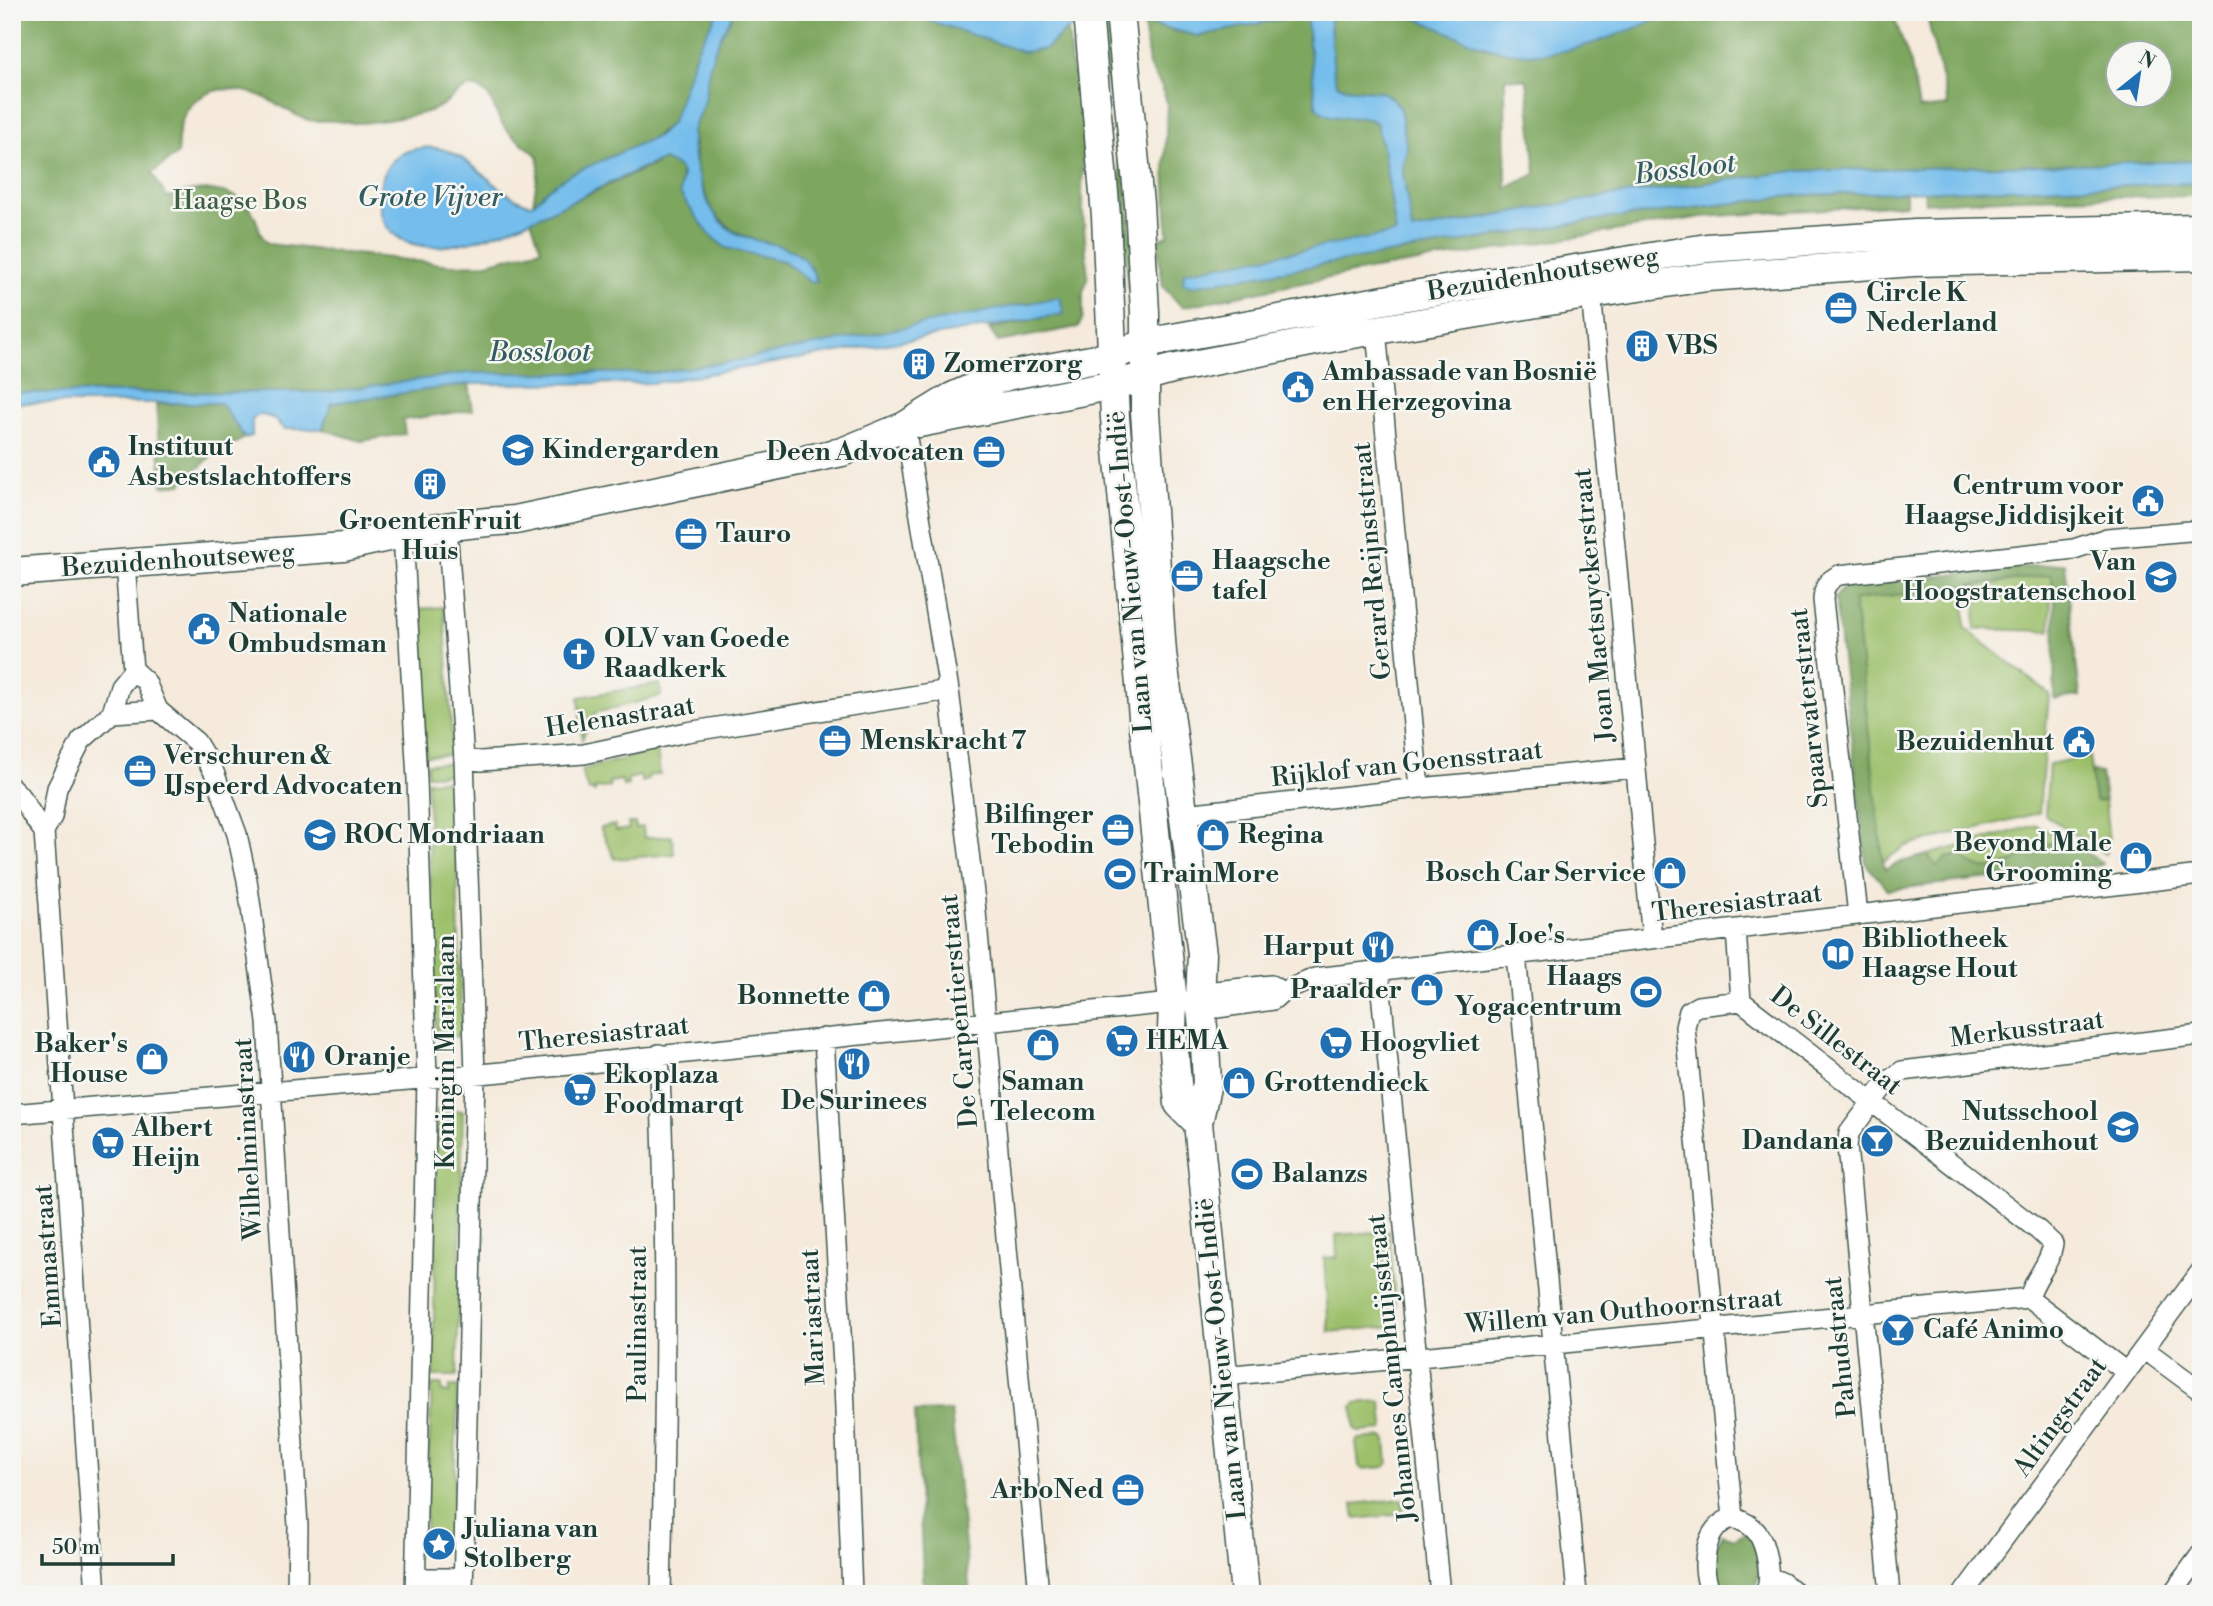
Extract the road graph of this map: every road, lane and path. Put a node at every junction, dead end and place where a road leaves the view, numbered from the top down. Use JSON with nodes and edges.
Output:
{"nodes":[{"id":1,"x":1088,"y":12,"type":"edge"},
{"id":2,"x":1120,"y":12,"type":"edge"},
{"id":3,"x":2201,"y":228,"type":"edge"},
{"id":4,"x":2201,"y":256,"type":"edge"},
{"id":5,"x":1588,"y":266,"type":"junction"},
{"id":6,"x":1591,"y":294,"type":"junction"},
{"id":7,"x":1376,"y":330,"type":"junction"},
{"id":8,"x":1145,"y":343,"type":"junction"},
{"id":9,"x":1112,"y":356,"type":"junction"},
{"id":10,"x":1145,"y":377,"type":"junction"},
{"id":11,"x":1114,"y":385,"type":"junction"},
{"id":12,"x":905,"y":426,"type":"junction"},
{"id":13,"x":2201,"y":530,"type":"edge"},
{"id":14,"x":448,"y":533,"type":"junction"},
{"id":15,"x":404,"y":542,"type":"junction"},
{"id":16,"x":125,"y":563,"type":"junction"},
{"id":17,"x":12,"y":572,"type":"edge"},
{"id":18,"x":133,"y":670,"type":"junction"},
{"id":19,"x":949,"y":690,"type":"junction"},
{"id":20,"x":158,"y":710,"type":"junction"},
{"id":21,"x":111,"y":713,"type":"junction"},
{"id":22,"x":464,"y":759,"type":"junction"},
{"id":23,"x":1635,"y":768,"type":"junction"},
{"id":24,"x":57,"y":788,"type":"junction"},
{"id":25,"x":1419,"y":788,"type":"junction"},
{"id":26,"x":16,"y":791,"type":"edge"},
{"id":27,"x":1185,"y":814,"type":"junction"},
{"id":28,"x":44,"y":831,"type":"junction"},
{"id":29,"x":2201,"y":875,"type":"edge"},
{"id":30,"x":1858,"y":915,"type":"junction"},
{"id":31,"x":1736,"y":930,"type":"junction"},
{"id":32,"x":1652,"y":939,"type":"junction"},
{"id":33,"x":1516,"y":955,"type":"junction"},
{"id":34,"x":1379,"y":971,"type":"junction"},
{"id":35,"x":1187,"y":1001,"type":"junction"},
{"id":36,"x":1741,"y":1001,"type":"junction"},
{"id":37,"x":985,"y":1024,"type":"junction"},
{"id":38,"x":2201,"y":1035,"type":"edge"},
{"id":39,"x":824,"y":1038,"type":"junction"},
{"id":40,"x":659,"y":1054,"type":"junction"},
{"id":41,"x":475,"y":1074,"type":"junction"},
{"id":42,"x":427,"y":1078,"type":"junction"},
{"id":43,"x":271,"y":1093,"type":"junction"},
{"id":44,"x":1872,"y":1102,"type":"junction"},
{"id":45,"x":65,"y":1109,"type":"junction"},
{"id":46,"x":12,"y":1114,"type":"edge"},
{"id":47,"x":2201,"y":1271,"type":"edge"},
{"id":48,"x":2029,"y":1298,"type":"junction"},
{"id":49,"x":1863,"y":1314,"type":"junction"},
{"id":50,"x":1715,"y":1329,"type":"junction"},
{"id":51,"x":1552,"y":1345,"type":"junction"},
{"id":52,"x":2144,"y":1349,"type":"junction"},
{"id":53,"x":1419,"y":1357,"type":"junction"},
{"id":54,"x":2125,"y":1371,"type":"junction"},
{"id":55,"x":1223,"y":1376,"type":"junction"},
{"id":56,"x":2201,"y":1391,"type":"edge"},
{"id":57,"x":1733,"y":1518,"type":"junction"},
{"id":58,"x":2201,"y":1554,"type":"edge"},
{"id":59,"x":415,"y":1586,"type":"edge"},
{"id":60,"x":463,"y":1586,"type":"edge"},
{"id":61,"x":1767,"y":1586,"type":"edge"},
{"id":62,"x":1704,"y":1590,"type":"edge"},
{"id":63,"x":96,"y":1594,"type":"edge"},
{"id":64,"x":297,"y":1594,"type":"edge"},
{"id":65,"x":661,"y":1594,"type":"edge"},
{"id":66,"x":852,"y":1594,"type":"edge"},
{"id":67,"x":1039,"y":1594,"type":"edge"},
{"id":68,"x":1245,"y":1594,"type":"edge"},
{"id":69,"x":1440,"y":1594,"type":"edge"},
{"id":70,"x":1577,"y":1594,"type":"edge"},
{"id":71,"x":1797,"y":1594,"type":"edge"},
{"id":72,"x":1890,"y":1594,"type":"edge"},
{"id":73,"x":1963,"y":1594,"type":"edge"},
{"id":74,"x":2172,"y":1594,"type":"edge"}],
"edges":[{"from":1,"to":9,"type":"main road","name":"Laan van Nieuw-Oost-Indië"},
{"from":2,"to":8,"type":"main road","name":"Laan van Nieuw-Oost-Indië"},
{"from":3,"to":5,"type":"main road","name":"Bezuidenhoutseweg"},
{"from":4,"to":6,"type":"main road","name":"Bezuidenhoutseweg"},
{"from":5,"to":6,"type":"street","name":"Joan Maetsuyckerstraat"},
{"from":5,"to":8,"type":"main road","name":"Bezuidenhoutseweg"},
{"from":6,"to":7,"type":"main road","name":"Bezuidenhoutseweg"},
{"from":6,"to":23,"type":"street","name":"Joan Maetsuyckerstraat"},
{"from":7,"to":10,"type":"main road","name":"Bezuidenhoutseweg"},
{"from":7,"to":25,"type":"street","name":"Gerard Reijnststraat"},
{"from":8,"to":9,"type":"main road","name":"Bezuidenhoutseweg"},
{"from":8,"to":10,"type":"main road","name":"Laan van Nieuw-Oost-Indië"},
{"from":9,"to":11,"type":"main road","name":"Laan van Nieuw-Oost-Indië"},
{"from":9,"to":12,"type":"main road","name":"Bezuidenhoutseweg"},
{"from":10,"to":11,"type":"main road","name":"Bezuidenhoutseweg"},
{"from":10,"to":27,"type":"main road","name":"Laan van Nieuw-Oost-Indië"},
{"from":11,"to":12,"type":"main road","name":"Bezuidenhoutseweg"},
{"from":11,"to":35,"type":"main road","name":"Laan van Nieuw-Oost-Indië"},
{"from":12,"to":14,"type":"main road","name":"Bezuidenhoutseweg"},
{"from":12,"to":19,"type":"street","name":"De Carpentierstraat"},
{"from":13,"to":30,"type":"street","name":"Spaarwaterstraat"},
{"from":14,"to":15,"type":"main road","name":"Bezuidenhoutseweg"},
{"from":14,"to":22,"type":"street","name":"Koningin Marialaan"},
{"from":15,"to":16,"type":"main road","name":"Bezuidenhoutseweg"},
{"from":15,"to":42,"type":"street","name":"Koningin Marialaan"},
{"from":16,"to":17,"type":"main road","name":"Bezuidenhoutseweg"},
{"from":16,"to":18,"type":"street"},
{"from":18,"to":20,"type":"street"},
{"from":18,"to":21,"type":"street"},
{"from":19,"to":22,"type":"street","name":"Helenastraat"},
{"from":19,"to":37,"type":"street","name":"De Carpentierstraat"},
{"from":20,"to":21,"type":"street"},
{"from":20,"to":43,"type":"street","name":"Wilhelminastraat"},
{"from":21,"to":24,"type":"street"},
{"from":22,"to":41,"type":"street","name":"Koningin Marialaan"},
{"from":23,"to":25,"type":"street","name":"Rijklof van Goensstraat"},
{"from":23,"to":32,"type":"street","name":"Joan Maetsuyckerstraat"},
{"from":24,"to":26,"type":"street"},
{"from":24,"to":28,"type":"street"},
{"from":25,"to":27,"type":"street","name":"Rijklof van Goensstraat"},
{"from":26,"to":28,"type":"street"},
{"from":27,"to":35,"type":"main road","name":"Laan van Nieuw-Oost-Indië"},
{"from":28,"to":45,"type":"street","name":"Emmastraat"},
{"from":29,"to":30,"type":"street","name":"Theresiastraat"},
{"from":30,"to":31,"type":"street","name":"Theresiastraat"},
{"from":31,"to":32,"type":"street","name":"Theresiastraat"},
{"from":31,"to":36,"type":"street","name":"De Sillestraat"},
{"from":32,"to":33,"type":"street","name":"Theresiastraat"},
{"from":33,"to":34,"type":"street","name":"Theresiastraat"},
{"from":33,"to":51,"type":"street"},
{"from":34,"to":35,"type":"street","name":"Theresiastraat"},
{"from":34,"to":53,"type":"street","name":"Johannes Camphuijsstraat"},
{"from":35,"to":37,"type":"street","name":"Theresiastraat"},
{"from":35,"to":55,"type":"main road","name":"Laan van Nieuw-Oost-Indië"},
{"from":36,"to":44,"type":"street","name":"De Sillestraat"},
{"from":36,"to":50,"type":"street","name":"De Sillestraat"},
{"from":37,"to":39,"type":"street","name":"Theresiastraat"},
{"from":37,"to":67,"type":"street","name":"De Carpentierstraat"},
{"from":38,"to":44,"type":"street","name":"Merkusstraat"},
{"from":39,"to":40,"type":"street","name":"Theresiastraat"},
{"from":39,"to":66,"type":"street","name":"Mariastraat"},
{"from":40,"to":41,"type":"street","name":"Theresiastraat"},
{"from":40,"to":65,"type":"street","name":"Paulinastraat"},
{"from":41,"to":42,"type":"street","name":"Theresiastraat"},
{"from":41,"to":60,"type":"street","name":"Koningin Marialaan"},
{"from":42,"to":43,"type":"street","name":"Theresiastraat"},
{"from":42,"to":59,"type":"street","name":"Koningin Marialaan"},
{"from":43,"to":45,"type":"street","name":"Theresiastraat"},
{"from":43,"to":64,"type":"street","name":"Wilhelminastraat"},
{"from":44,"to":48,"type":"street","name":"De Sillestraat"},
{"from":44,"to":49,"type":"street","name":"Pahudstraat"},
{"from":45,"to":46,"type":"street","name":"Theresiastraat"},
{"from":45,"to":63,"type":"street","name":"Emmastraat"},
{"from":47,"to":52,"type":"street","name":"Altingstraat"},
{"from":48,"to":49,"type":"street","name":"Willem van Outhoornstraat"},
{"from":48,"to":54,"type":"street"},
{"from":49,"to":50,"type":"street","name":"Willem van Outhoornstraat"},
{"from":49,"to":72,"type":"street","name":"Pahudstraat"},
{"from":50,"to":51,"type":"street","name":"Willem van Outhoornstraat"},
{"from":50,"to":57,"type":"street"},
{"from":51,"to":53,"type":"street","name":"Willem van Outhoornstraat"},
{"from":51,"to":70,"type":"street"},
{"from":52,"to":54,"type":"street","name":"Altingstraat"},
{"from":52,"to":56,"type":"street"},
{"from":53,"to":55,"type":"street","name":"Willem van Outhoornstraat"},
{"from":53,"to":69,"type":"street","name":"Johannes Camphuijsstraat"},
{"from":54,"to":73,"type":"street","name":"Altingstraat"},
{"from":55,"to":68,"type":"main road","name":"Laan van Nieuw-Oost-Indië"},
{"from":57,"to":61,"type":"street"},
{"from":57,"to":62,"type":"street"},
{"from":58,"to":74,"type":"street"},
{"from":59,"to":60,"type":"street","name":"Koningin Marialaan"},
{"from":61,"to":71,"type":"street"}]}
